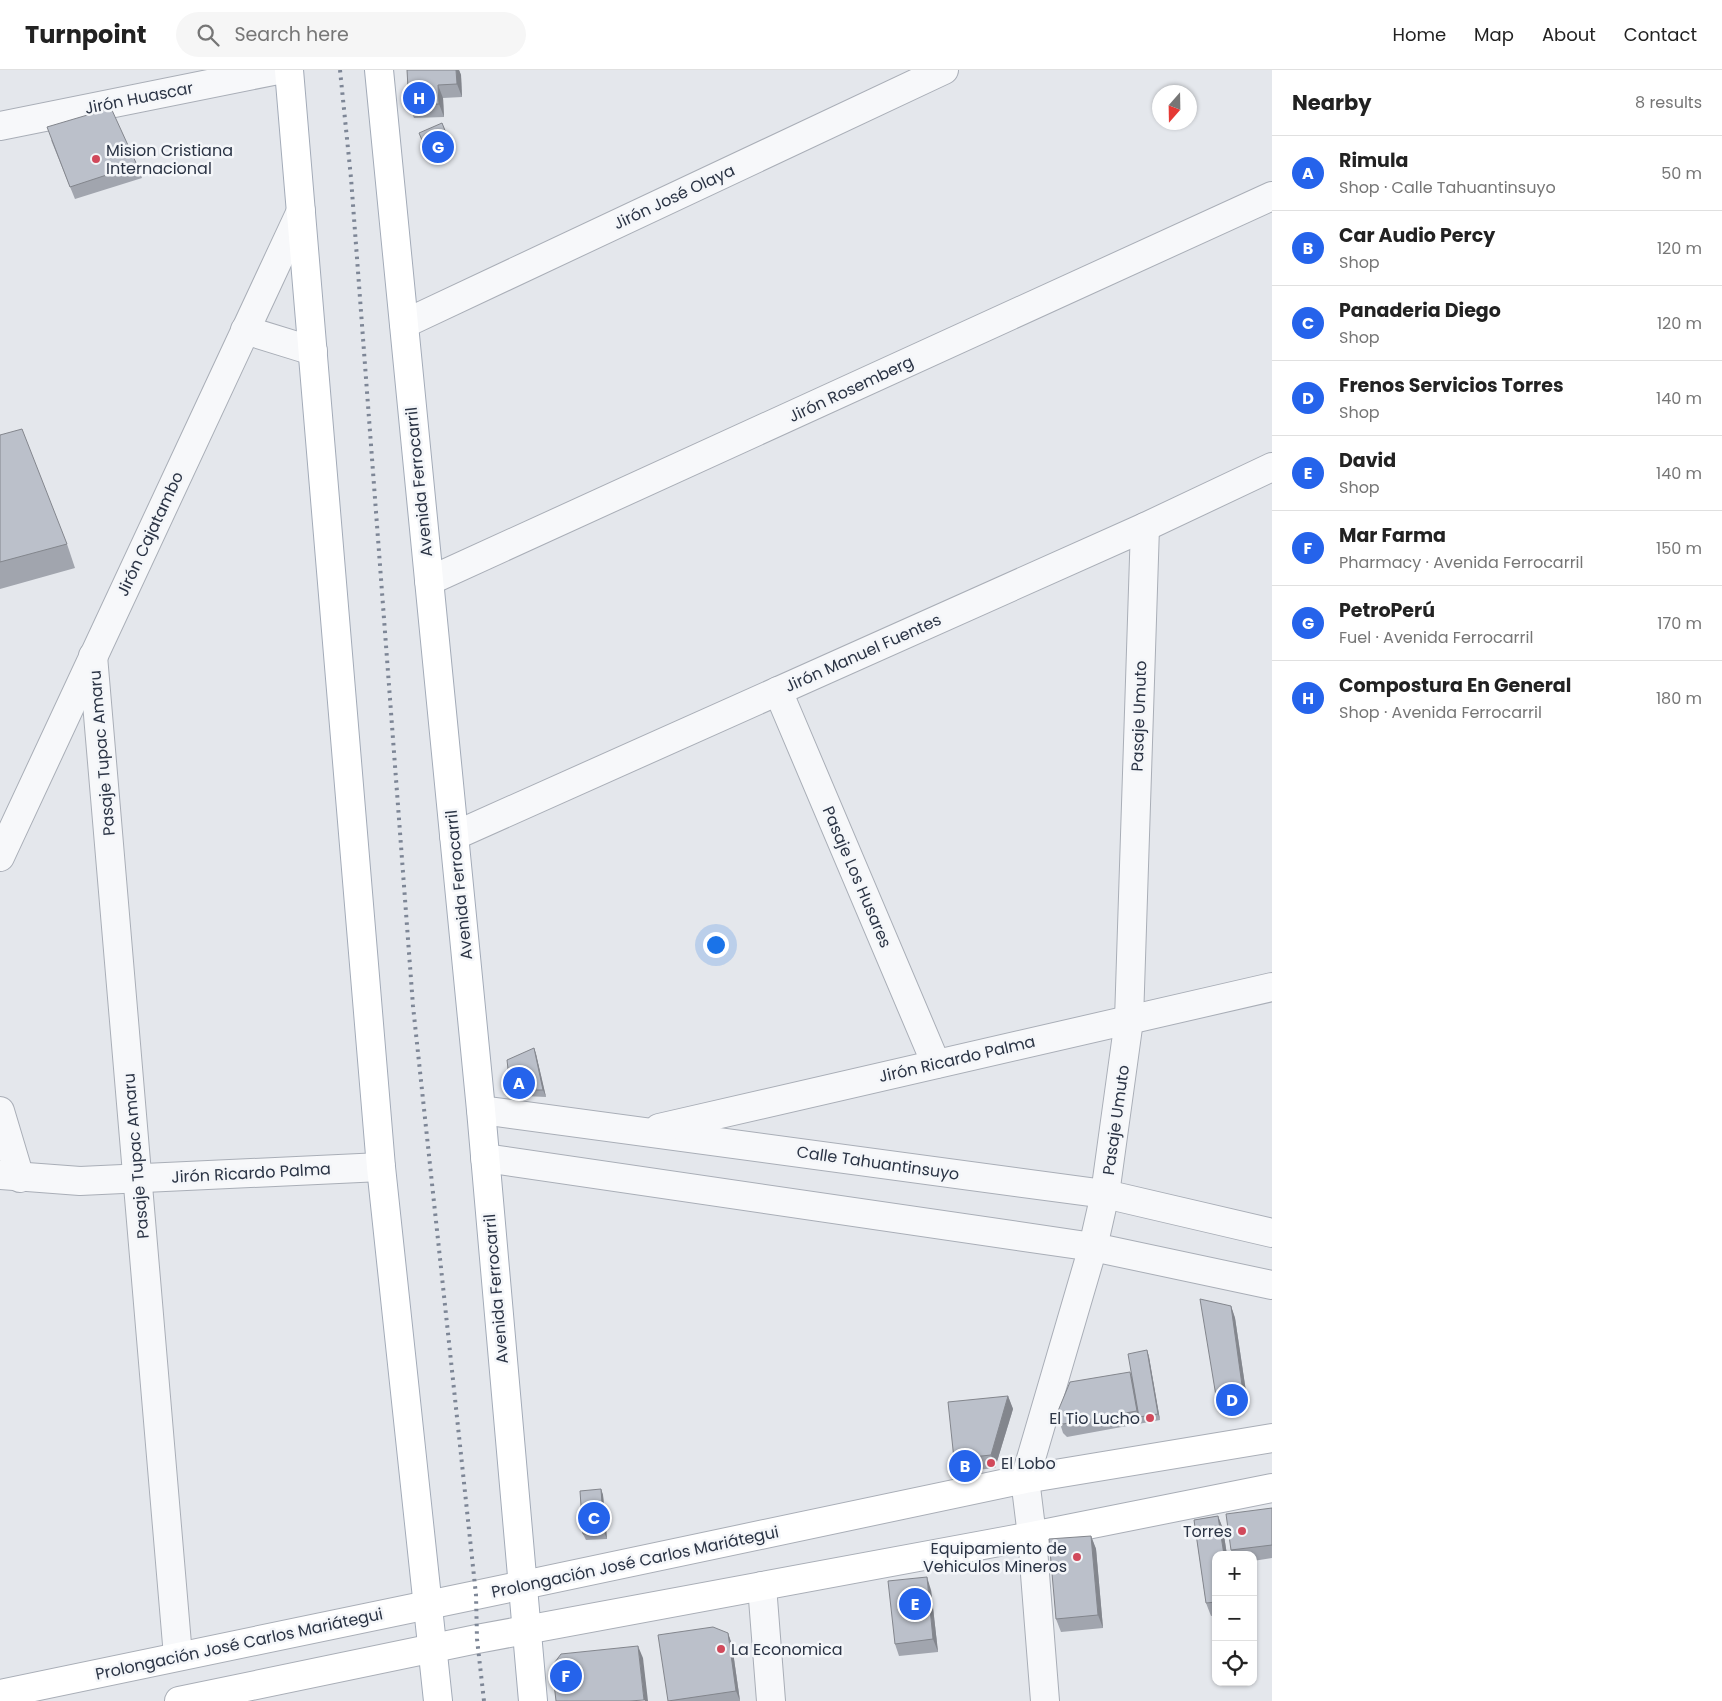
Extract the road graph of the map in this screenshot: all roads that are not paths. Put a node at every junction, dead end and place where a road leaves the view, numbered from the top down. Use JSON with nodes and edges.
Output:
{"nodes":[{"id":1,"x":278,"y":70,"type":"edge"},
{"id":2,"x":289,"y":70,"type":"edge"},
{"id":3,"x":380,"y":70,"type":"edge"},
{"id":4,"x":944,"y":70,"type":"edge"},
{"id":5,"x":0,"y":126,"type":"edge"},
{"id":6,"x":1272,"y":196,"type":"edge"},
{"id":7,"x":301,"y":211,"type":"junction"},
{"id":8,"x":404,"y":324,"type":"junction"},
{"id":9,"x":246,"y":330,"type":"junction"},
{"id":10,"x":313,"y":351,"type":"junction"},
{"id":11,"x":1272,"y":467,"type":"edge"},
{"id":12,"x":1144,"y":526,"type":"junction"},
{"id":13,"x":429,"y":581,"type":"junction"},
{"id":14,"x":93,"y":656,"type":"junction"},
{"id":15,"x":778,"y":691,"type":"junction"},
{"id":16,"x":454,"y":836,"type":"junction"},
{"id":17,"x":0,"y":857,"type":"edge"},
{"id":18,"x":1272,"y":987,"type":"edge"},
{"id":19,"x":1129,"y":1020,"type":"junction"},
{"id":20,"x":936,"y":1064,"type":"junction"},
{"id":21,"x":480,"y":1110,"type":"junction"},
{"id":22,"x":0,"y":1111,"type":"edge"},
{"id":23,"x":643,"y":1132,"type":"junction"},
{"id":24,"x":485,"y":1158,"type":"junction"},
{"id":25,"x":381,"y":1167,"type":"junction"},
{"id":26,"x":10,"y":1176,"type":"edge"},
{"id":27,"x":138,"y":1178,"type":"junction"},
{"id":28,"x":1105,"y":1194,"type":"junction"},
{"id":29,"x":1272,"y":1233,"type":"edge"},
{"id":30,"x":1093,"y":1247,"type":"junction"},
{"id":31,"x":1272,"y":1285,"type":"edge"},
{"id":32,"x":1272,"y":1438,"type":"edge"},
{"id":33,"x":1025,"y":1479,"type":"junction"},
{"id":34,"x":1272,"y":1488,"type":"edge"},
{"id":35,"x":1032,"y":1536,"type":"junction"},
{"id":36,"x":523,"y":1586,"type":"junction"},
{"id":37,"x":762,"y":1586,"type":"junction"},
{"id":38,"x":427,"y":1604,"type":"junction"},
{"id":39,"x":527,"y":1630,"type":"junction"},
{"id":40,"x":433,"y":1649,"type":"junction"},
{"id":41,"x":178,"y":1656,"type":"junction"},
{"id":42,"x":0,"y":1694,"type":"edge"},
{"id":43,"x":179,"y":1701,"type":"edge"},
{"id":44,"x":438,"y":1701,"type":"edge"},
{"id":45,"x":533,"y":1701,"type":"edge"},
{"id":46,"x":771,"y":1701,"type":"edge"},
{"id":47,"x":1044,"y":1701,"type":"edge"}],
"edges":[{"from":1,"to":5,"type":"street","name":"Jirón Huascar"},
{"from":2,"to":7,"type":"main road"},
{"from":3,"to":8,"type":"main road","name":"Avenida Ferrocarril"},
{"from":4,"to":8,"type":"street","name":"Jirón José Olaya"},
{"from":6,"to":13,"type":"street","name":"Jirón Rosemberg"},
{"from":7,"to":9,"type":"street","name":"Jirón Cajatambo"},
{"from":7,"to":10,"type":"main road"},
{"from":8,"to":13,"type":"main road","name":"Avenida Ferrocarril"},
{"from":9,"to":10,"type":"street"},
{"from":9,"to":14,"type":"street","name":"Jirón Cajatambo"},
{"from":10,"to":25,"type":"main road"},
{"from":11,"to":12,"type":"street","name":"Jirón Manuel Fuentes"},
{"from":12,"to":15,"type":"street","name":"Jirón Manuel Fuentes"},
{"from":12,"to":19,"type":"street","name":"Pasaje Umuto"},
{"from":13,"to":16,"type":"main road","name":"Avenida Ferrocarril"},
{"from":14,"to":17,"type":"street","name":"Jirón Cajatambo"},
{"from":14,"to":27,"type":"street","name":"Pasaje Tupac Amaru"},
{"from":15,"to":16,"type":"street","name":"Jirón Manuel Fuentes"},
{"from":15,"to":20,"type":"street","name":"Pasaje Los Husares"},
{"from":16,"to":21,"type":"main road","name":"Avenida Ferrocarril"},
{"from":18,"to":19,"type":"street","name":"Jirón Ricardo Palma"},
{"from":19,"to":20,"type":"street","name":"Jirón Ricardo Palma"},
{"from":19,"to":28,"type":"street","name":"Pasaje Umuto"},
{"from":20,"to":23,"type":"street","name":"Jirón Ricardo Palma"},
{"from":21,"to":23,"type":"street","name":"Calle Tahuantinsuyo"},
{"from":21,"to":24,"type":"main road","name":"Avenida Ferrocarril"},
{"from":22,"to":26,"type":"street"},
{"from":23,"to":28,"type":"street","name":"Calle Tahuantinsuyo"},
{"from":24,"to":30,"type":"street"},
{"from":24,"to":36,"type":"main road","name":"Avenida Ferrocarril"},
{"from":25,"to":27,"type":"street","name":"Jirón Ricardo Palma"},
{"from":25,"to":38,"type":"main road"},
{"from":26,"to":27,"type":"street","name":"Jirón Ricardo Palma"},
{"from":27,"to":41,"type":"street","name":"Pasaje Tupac Amaru"},
{"from":28,"to":29,"type":"street","name":"Calle Tahuantinsuyo"},
{"from":28,"to":30,"type":"street","name":"Pasaje Umuto"},
{"from":30,"to":31,"type":"street"},
{"from":30,"to":33,"type":"street","name":"Pasaje Umuto"},
{"from":32,"to":33,"type":"main road","name":"Prolongación José Carlos Mariátegui"},
{"from":33,"to":35,"type":"street","name":"Pasaje Umuto"},
{"from":33,"to":36,"type":"main road","name":"Prolongación José Carlos Mariátegui"},
{"from":34,"to":35,"type":"main road"},
{"from":35,"to":37,"type":"main road"},
{"from":35,"to":47,"type":"street","name":"Pasaje Umuto"},
{"from":36,"to":38,"type":"main road","name":"Prolongación José Carlos Mariátegui"},
{"from":36,"to":39,"type":"main road","name":"Avenida Ferrocarril"},
{"from":37,"to":39,"type":"main road"},
{"from":37,"to":46,"type":"street"},
{"from":38,"to":40,"type":"main road"},
{"from":38,"to":41,"type":"main road","name":"Prolongación José Carlos Mariátegui"},
{"from":39,"to":40,"type":"main road"},
{"from":39,"to":45,"type":"main road","name":"Avenida Ferrocarril"},
{"from":40,"to":43,"type":"main road"},
{"from":40,"to":44,"type":"main road"},
{"from":41,"to":42,"type":"main road","name":"Prolongación José Carlos Mariátegui"}]}
